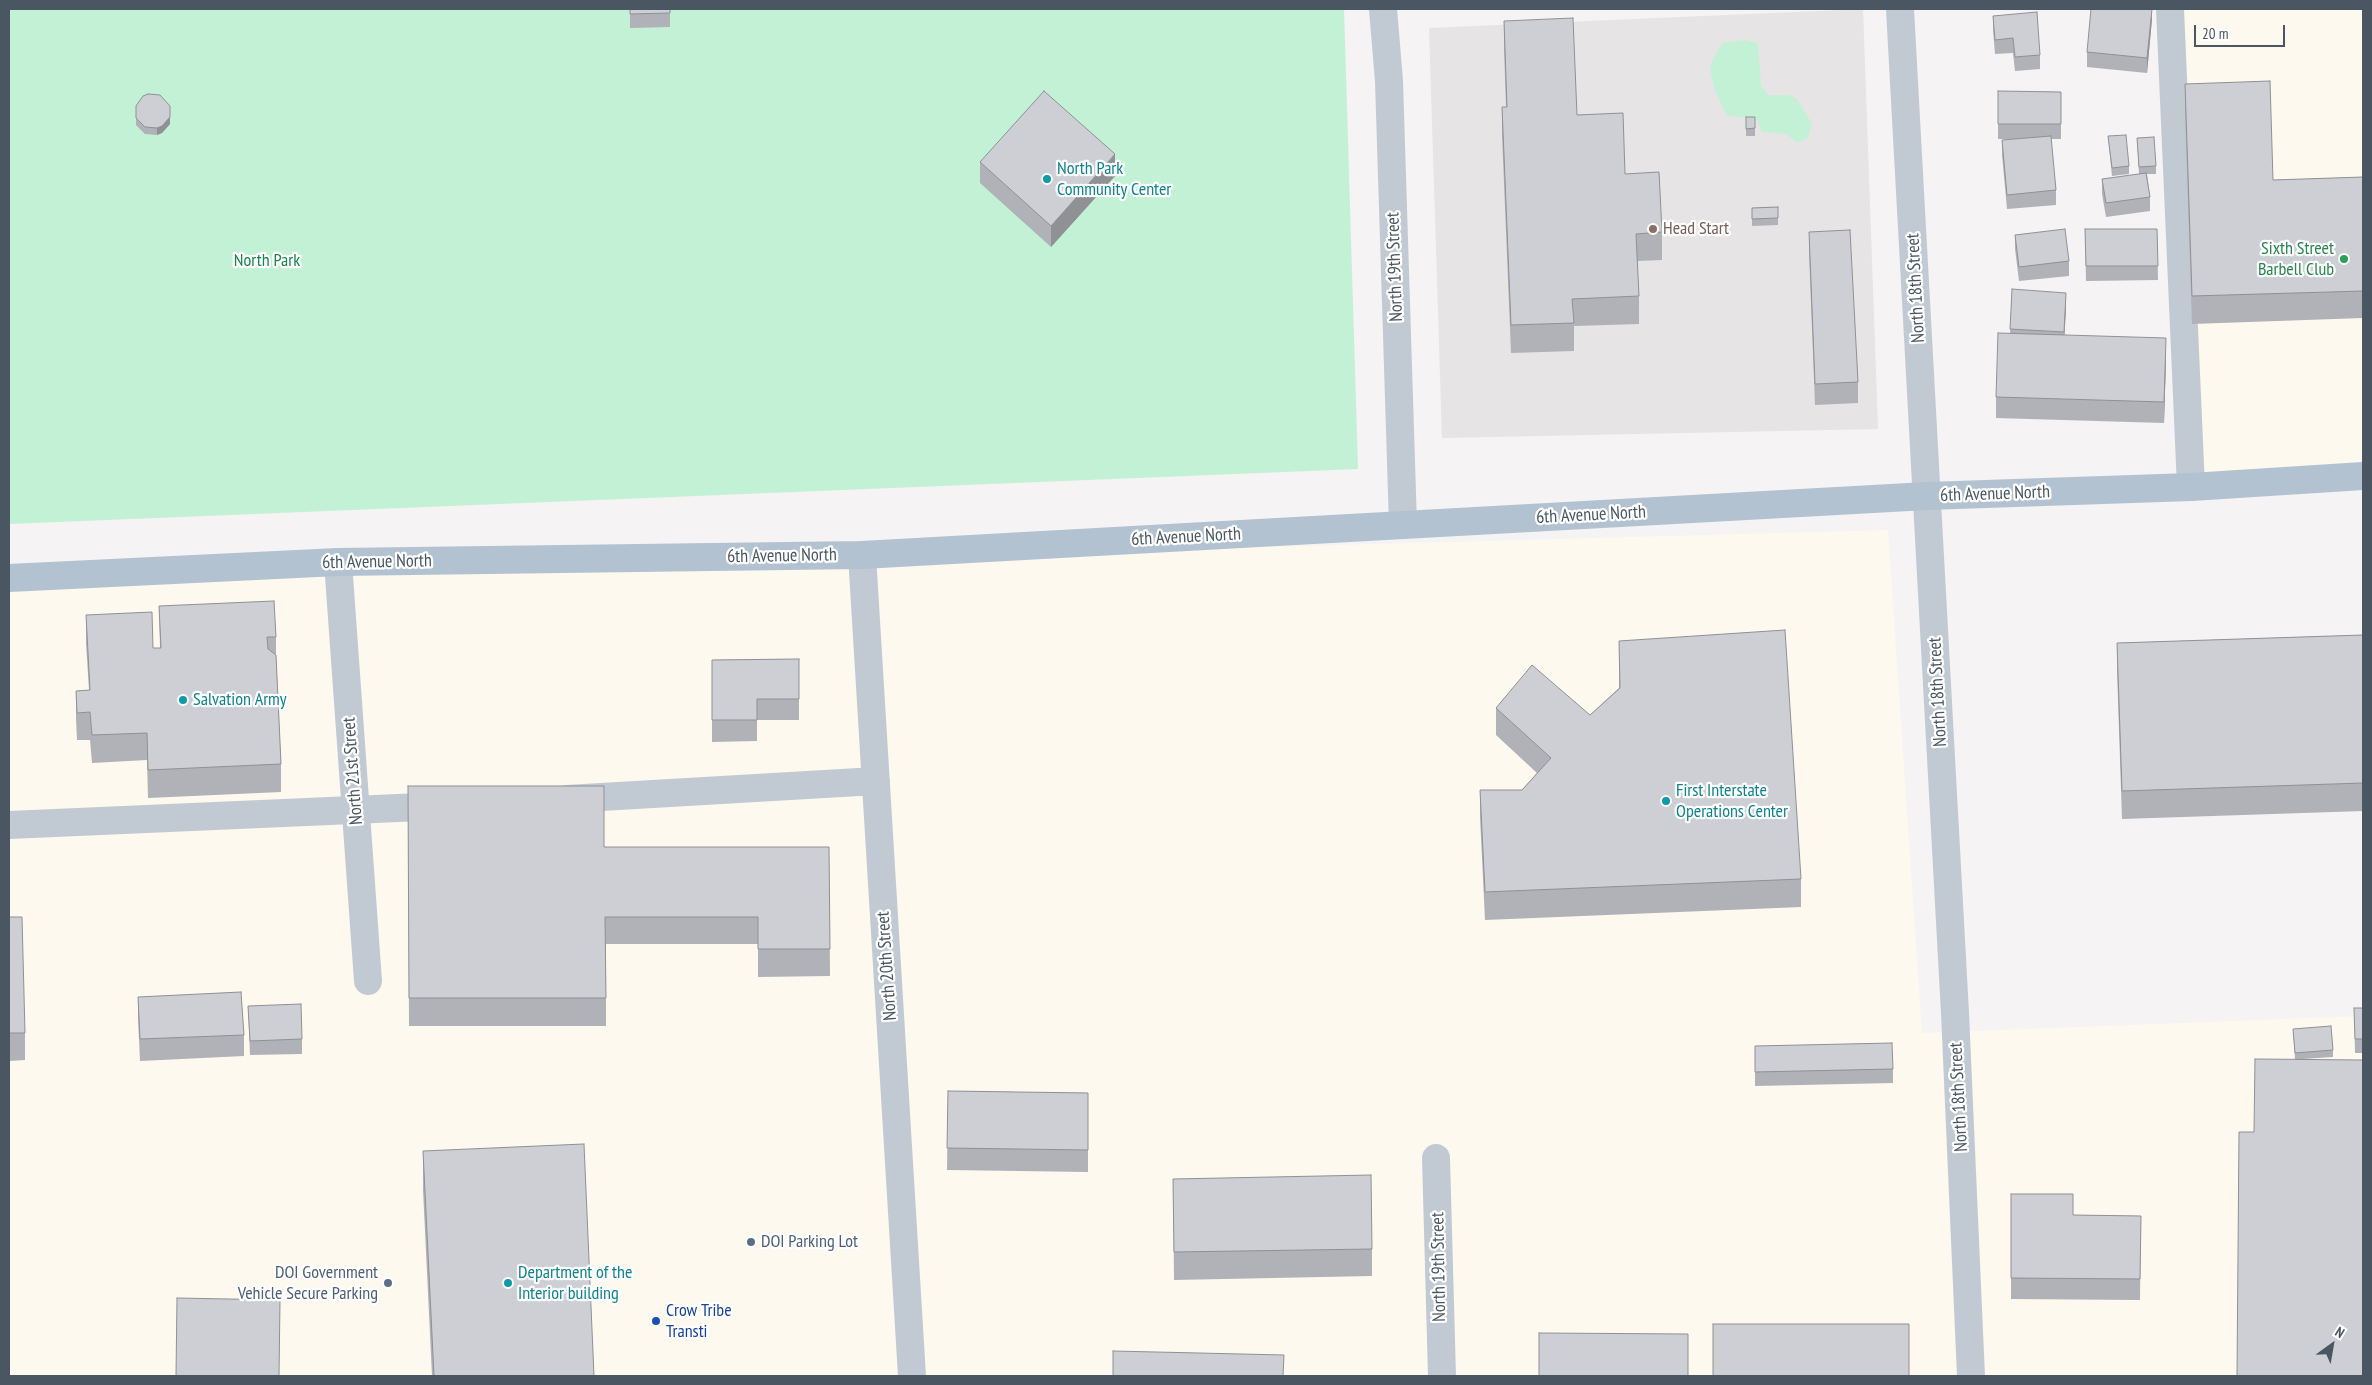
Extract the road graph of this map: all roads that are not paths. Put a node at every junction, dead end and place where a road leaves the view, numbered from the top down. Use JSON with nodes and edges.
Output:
{"nodes":[{"id":1,"x":1382,"y":9,"type":"edge"},
{"id":2,"x":1900,"y":9,"type":"edge"},
{"id":3,"x":2170,"y":9,"type":"edge"},
{"id":4,"x":2363,"y":476,"type":"edge"},
{"id":5,"x":2191,"y":487,"type":"junction"},
{"id":6,"x":1927,"y":496,"type":"junction"},
{"id":7,"x":1403,"y":525,"type":"junction"},
{"id":8,"x":862,"y":555,"type":"junction"},
{"id":9,"x":338,"y":562,"type":"junction"},
{"id":10,"x":9,"y":578,"type":"edge"},
{"id":11,"x":876,"y":781,"type":"junction"},
{"id":12,"x":542,"y":800,"type":"edge"},
{"id":13,"x":473,"y":804,"type":"edge"},
{"id":14,"x":356,"y":811,"type":"junction"},
{"id":15,"x":9,"y":825,"type":"edge"},
{"id":16,"x":368,"y":981,"type":"dead end"},
{"id":17,"x":1436,"y":1158,"type":"dead end"},
{"id":18,"x":912,"y":1376,"type":"edge"},
{"id":19,"x":1442,"y":1376,"type":"edge"},
{"id":20,"x":1971,"y":1376,"type":"edge"}],
"edges":[{"from":1,"to":7,"type":"street","name":"North 19th Street"},
{"from":2,"to":6,"type":"street","name":"North 18th Street"},
{"from":3,"to":5,"type":"street"},
{"from":4,"to":5,"type":"main road","name":"6th Avenue North"},
{"from":5,"to":6,"type":"main road","name":"6th Avenue North"},
{"from":6,"to":7,"type":"main road","name":"6th Avenue North"},
{"from":6,"to":20,"type":"street","name":"North 18th Street"},
{"from":7,"to":8,"type":"main road","name":"6th Avenue North"},
{"from":8,"to":9,"type":"main road","name":"6th Avenue North"},
{"from":8,"to":11,"type":"street","name":"North 20th Street"},
{"from":9,"to":10,"type":"main road","name":"6th Avenue North"},
{"from":9,"to":14,"type":"street","name":"North 21st Street"},
{"from":11,"to":12,"type":"street"},
{"from":11,"to":18,"type":"street","name":"North 20th Street"},
{"from":13,"to":14,"type":"street"},
{"from":14,"to":15,"type":"street"},
{"from":14,"to":16,"type":"street","name":"North 21st Street"},
{"from":17,"to":19,"type":"street","name":"North 19th Street"}]}
